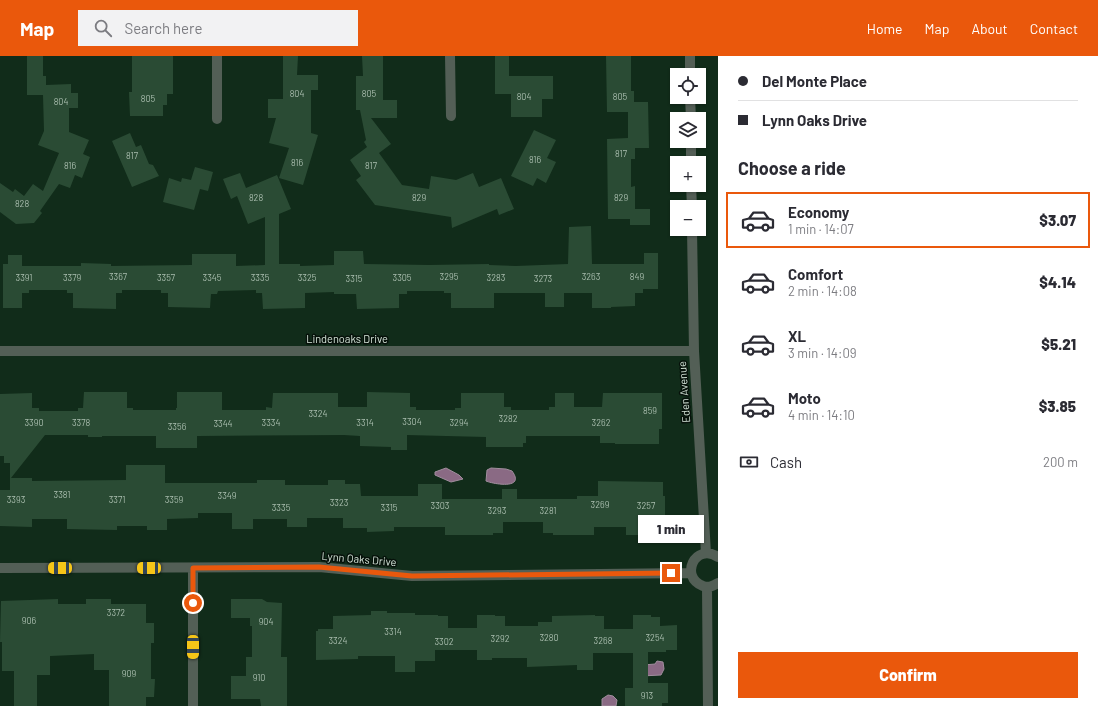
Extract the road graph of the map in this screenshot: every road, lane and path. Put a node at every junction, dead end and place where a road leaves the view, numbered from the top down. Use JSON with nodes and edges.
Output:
{"nodes":[{"id":1,"x":217,"y":56,"type":"edge"},
{"id":2,"x":450,"y":56,"type":"edge"},
{"id":3,"x":690,"y":56,"type":"edge"},
{"id":4,"x":690,"y":68,"type":"edge"},
{"id":5,"x":450,"y":116,"type":"dead end"},
{"id":6,"x":217,"y":118,"type":"dead end"},
{"id":7,"x":692,"y":236,"type":"edge"},
{"id":8,"x":0,"y":351,"type":"edge"},
{"id":9,"x":694,"y":351,"type":"junction"},
{"id":10,"x":706,"y":553,"type":"junction"},
{"id":11,"x":718,"y":557,"type":"edge"},
{"id":12,"x":0,"y":568,"type":"edge"},
{"id":13,"x":193,"y":568,"type":"junction"},
{"id":14,"x":691,"y":573,"type":"junction"},
{"id":15,"x":718,"y":583,"type":"edge"},
{"id":16,"x":707,"y":587,"type":"junction"},
{"id":17,"x":193,"y":706,"type":"edge"},
{"id":18,"x":708,"y":706,"type":"edge"}],
"edges":[{"from":1,"to":6,"type":"street"},
{"from":2,"to":5,"type":"street"},
{"from":3,"to":4,"type":"street"},
{"from":7,"to":9,"type":"street","name":"Eden Avenue"},
{"from":8,"to":9,"type":"street","name":"Lindenoaks Drive"},
{"from":9,"to":10,"type":"street","name":"Eden Avenue"},
{"from":10,"to":11,"type":"street"},
{"from":10,"to":14,"type":"street"},
{"from":12,"to":13,"type":"street","name":"Lynn Oaks Drive"},
{"from":13,"to":14,"type":"street","name":"Lynn Oaks Drive"},
{"from":13,"to":17,"type":"street"},
{"from":14,"to":16,"type":"street"},
{"from":15,"to":16,"type":"street"},
{"from":16,"to":18,"type":"street"}]}
